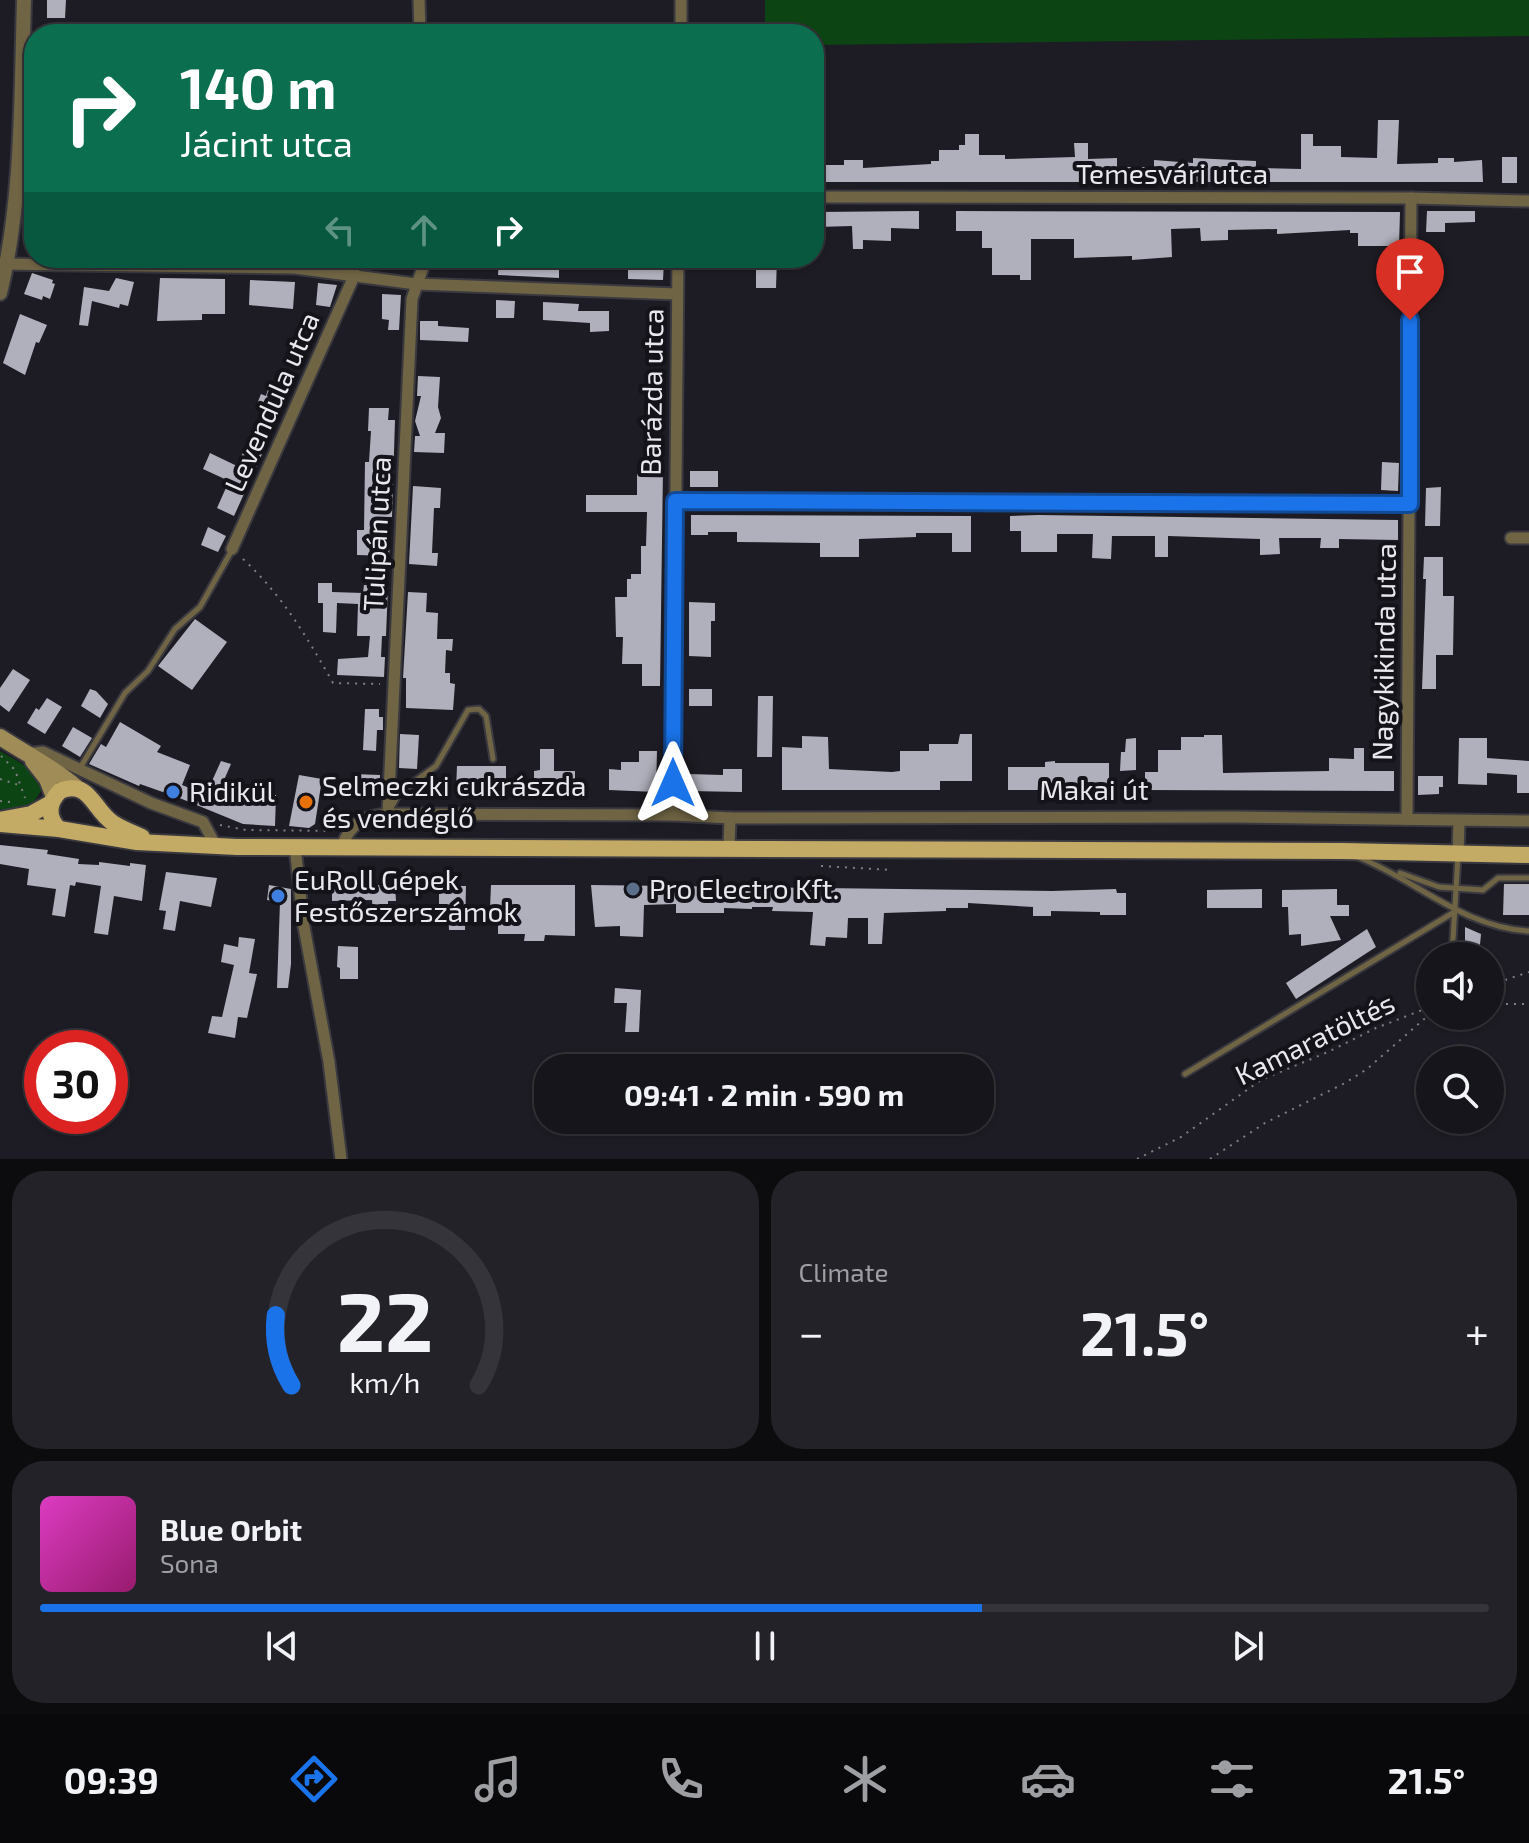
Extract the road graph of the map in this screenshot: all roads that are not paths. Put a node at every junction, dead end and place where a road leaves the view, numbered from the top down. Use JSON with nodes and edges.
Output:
{"nodes":[{"id":1,"x":24,"y":0,"type":"edge"},
{"id":2,"x":419,"y":0,"type":"edge"},
{"id":3,"x":681,"y":0,"type":"edge"},
{"id":4,"x":420,"y":24,"type":"edge"},
{"id":5,"x":681,"y":24,"type":"edge"},
{"id":6,"x":824,"y":197,"type":"edge"},
{"id":7,"x":1411,"y":198,"type":"junction"},
{"id":8,"x":1529,"y":201,"type":"edge"},
{"id":9,"x":4,"y":263,"type":"edge"},
{"id":10,"x":24,"y":263,"type":"edge"},
{"id":11,"x":295,"y":268,"type":"edge"},
{"id":12,"x":423,"y":268,"type":"edge"},
{"id":13,"x":678,"y":268,"type":"edge"},
{"id":14,"x":355,"y":274,"type":"junction"},
{"id":15,"x":416,"y":284,"type":"junction"},
{"id":16,"x":0,"y":293,"type":"edge"},
{"id":17,"x":677,"y":294,"type":"junction"},
{"id":18,"x":675,"y":501,"type":"junction"},
{"id":19,"x":1410,"y":504,"type":"junction"},
{"id":20,"x":1511,"y":538,"type":"dead end"},
{"id":21,"x":1529,"y":538,"type":"edge"},
{"id":22,"x":232,"y":549,"type":"joint"},
{"id":23,"x":0,"y":737,"type":"edge"},
{"id":24,"x":26,"y":754,"type":"junction"},
{"id":25,"x":493,"y":759,"type":"dead end"},
{"id":26,"x":80,"y":768,"type":"junction"},
{"id":27,"x":76,"y":787,"type":"junction"},
{"id":28,"x":52,"y":800,"type":"junction"},
{"id":29,"x":95,"y":805,"type":"junction"},
{"id":30,"x":388,"y":814,"type":"junction"},
{"id":31,"x":673,"y":815,"type":"junction"},
{"id":32,"x":730,"y":818,"type":"junction"},
{"id":33,"x":1407,"y":819,"type":"junction"},
{"id":34,"x":1459,"y":821,"type":"junction"},
{"id":35,"x":1529,"y":821,"type":"edge"},
{"id":36,"x":0,"y":822,"type":"edge"},
{"id":37,"x":59,"y":829,"type":"junction"},
{"id":38,"x":80,"y":832,"type":"junction"},
{"id":39,"x":344,"y":839,"type":"junction"},
{"id":40,"x":157,"y":842,"type":"junction"},
{"id":41,"x":216,"y":846,"type":"junction"},
{"id":42,"x":295,"y":847,"type":"junction"},
{"id":43,"x":729,"y":847,"type":"junction"},
{"id":44,"x":1343,"y":851,"type":"junction"},
{"id":45,"x":1458,"y":855,"type":"junction"},
{"id":46,"x":1529,"y":855,"type":"edge"},
{"id":47,"x":1387,"y":869,"type":"junction"},
{"id":48,"x":1529,"y":878,"type":"edge"},
{"id":49,"x":1456,"y":889,"type":"junction"},
{"id":50,"x":1456,"y":911,"type":"junction"},
{"id":51,"x":1529,"y":931,"type":"edge"},
{"id":52,"x":1453,"y":942,"type":"edge"},
{"id":53,"x":1185,"y":1074,"type":"dead end"},
{"id":54,"x":341,"y":1159,"type":"edge"}],
"edges":[{"from":1,"to":9,"type":"street"},
{"from":2,"to":4,"type":"street"},
{"from":3,"to":5,"type":"street"},
{"from":6,"to":7,"type":"street","name":"Temesvári utca"},
{"from":7,"to":8,"type":"street","name":"Temesvári utca"},
{"from":7,"to":19,"type":"street","name":"Nagykikinda utca"},
{"from":9,"to":10,"type":"street"},
{"from":9,"to":16,"type":"street"},
{"from":11,"to":14,"type":"street"},
{"from":12,"to":15,"type":"street","name":"Tulipán utca"},
{"from":13,"to":17,"type":"street","name":"Barázda utca"},
{"from":14,"to":15,"type":"street"},
{"from":14,"to":22,"type":"street","name":"Levendula utca"},
{"from":15,"to":17,"type":"street"},
{"from":15,"to":30,"type":"street","name":"Tulipán utca"},
{"from":17,"to":18,"type":"street","name":"Barázda utca"},
{"from":18,"to":19,"type":"street"},
{"from":18,"to":31,"type":"street","name":"Barázda utca"},
{"from":19,"to":33,"type":"street","name":"Nagykikinda utca"},
{"from":20,"to":21,"type":"street"},
{"from":22,"to":26,"type":"lane"},
{"from":23,"to":24,"type":"main road"},
{"from":24,"to":26,"type":"street"},
{"from":24,"to":27,"type":"main road"},
{"from":24,"to":28,"type":"main road"},
{"from":25,"to":30,"type":"lane"},
{"from":26,"to":41,"type":"street"},
{"from":27,"to":28,"type":"main road","name":"Makai út"},
{"from":27,"to":29,"type":"main road","name":"Makai út"},
{"from":28,"to":36,"type":"main road","name":"Makai út"},
{"from":28,"to":37,"type":"main road"},
{"from":29,"to":38,"type":"main road"},
{"from":29,"to":40,"type":"main road","name":"Makai út"},
{"from":30,"to":31,"type":"street","name":"Makai út"},
{"from":30,"to":39,"type":"street","name":"Makai út"},
{"from":31,"to":32,"type":"street","name":"Makai út"},
{"from":32,"to":33,"type":"street","name":"Makai út"},
{"from":32,"to":43,"type":"street"},
{"from":33,"to":34,"type":"street","name":"Makai út"},
{"from":34,"to":35,"type":"street","name":"Makai út"},
{"from":34,"to":45,"type":"street"},
{"from":36,"to":37,"type":"main road","name":"Makai út"},
{"from":37,"to":38,"type":"main road","name":"Makai út"},
{"from":38,"to":40,"type":"main road","name":"Makai út"},
{"from":39,"to":42,"type":"main road","name":"Makai út"},
{"from":39,"to":43,"type":"main road","name":"Makai út"},
{"from":40,"to":41,"type":"main road","name":"Makai út"},
{"from":41,"to":42,"type":"main road","name":"Makai út"},
{"from":42,"to":54,"type":"street"},
{"from":43,"to":44,"type":"main road","name":"Makai út"},
{"from":44,"to":45,"type":"main road","name":"Makai út"},
{"from":44,"to":47,"type":"lane"},
{"from":45,"to":46,"type":"main road","name":"Makai út"},
{"from":45,"to":49,"type":"lane"},
{"from":47,"to":49,"type":"lane"},
{"from":47,"to":50,"type":"lane"},
{"from":48,"to":49,"type":"lane"},
{"from":49,"to":50,"type":"lane"},
{"from":50,"to":51,"type":"lane"},
{"from":50,"to":52,"type":"lane"},
{"from":50,"to":53,"type":"lane"}]}
